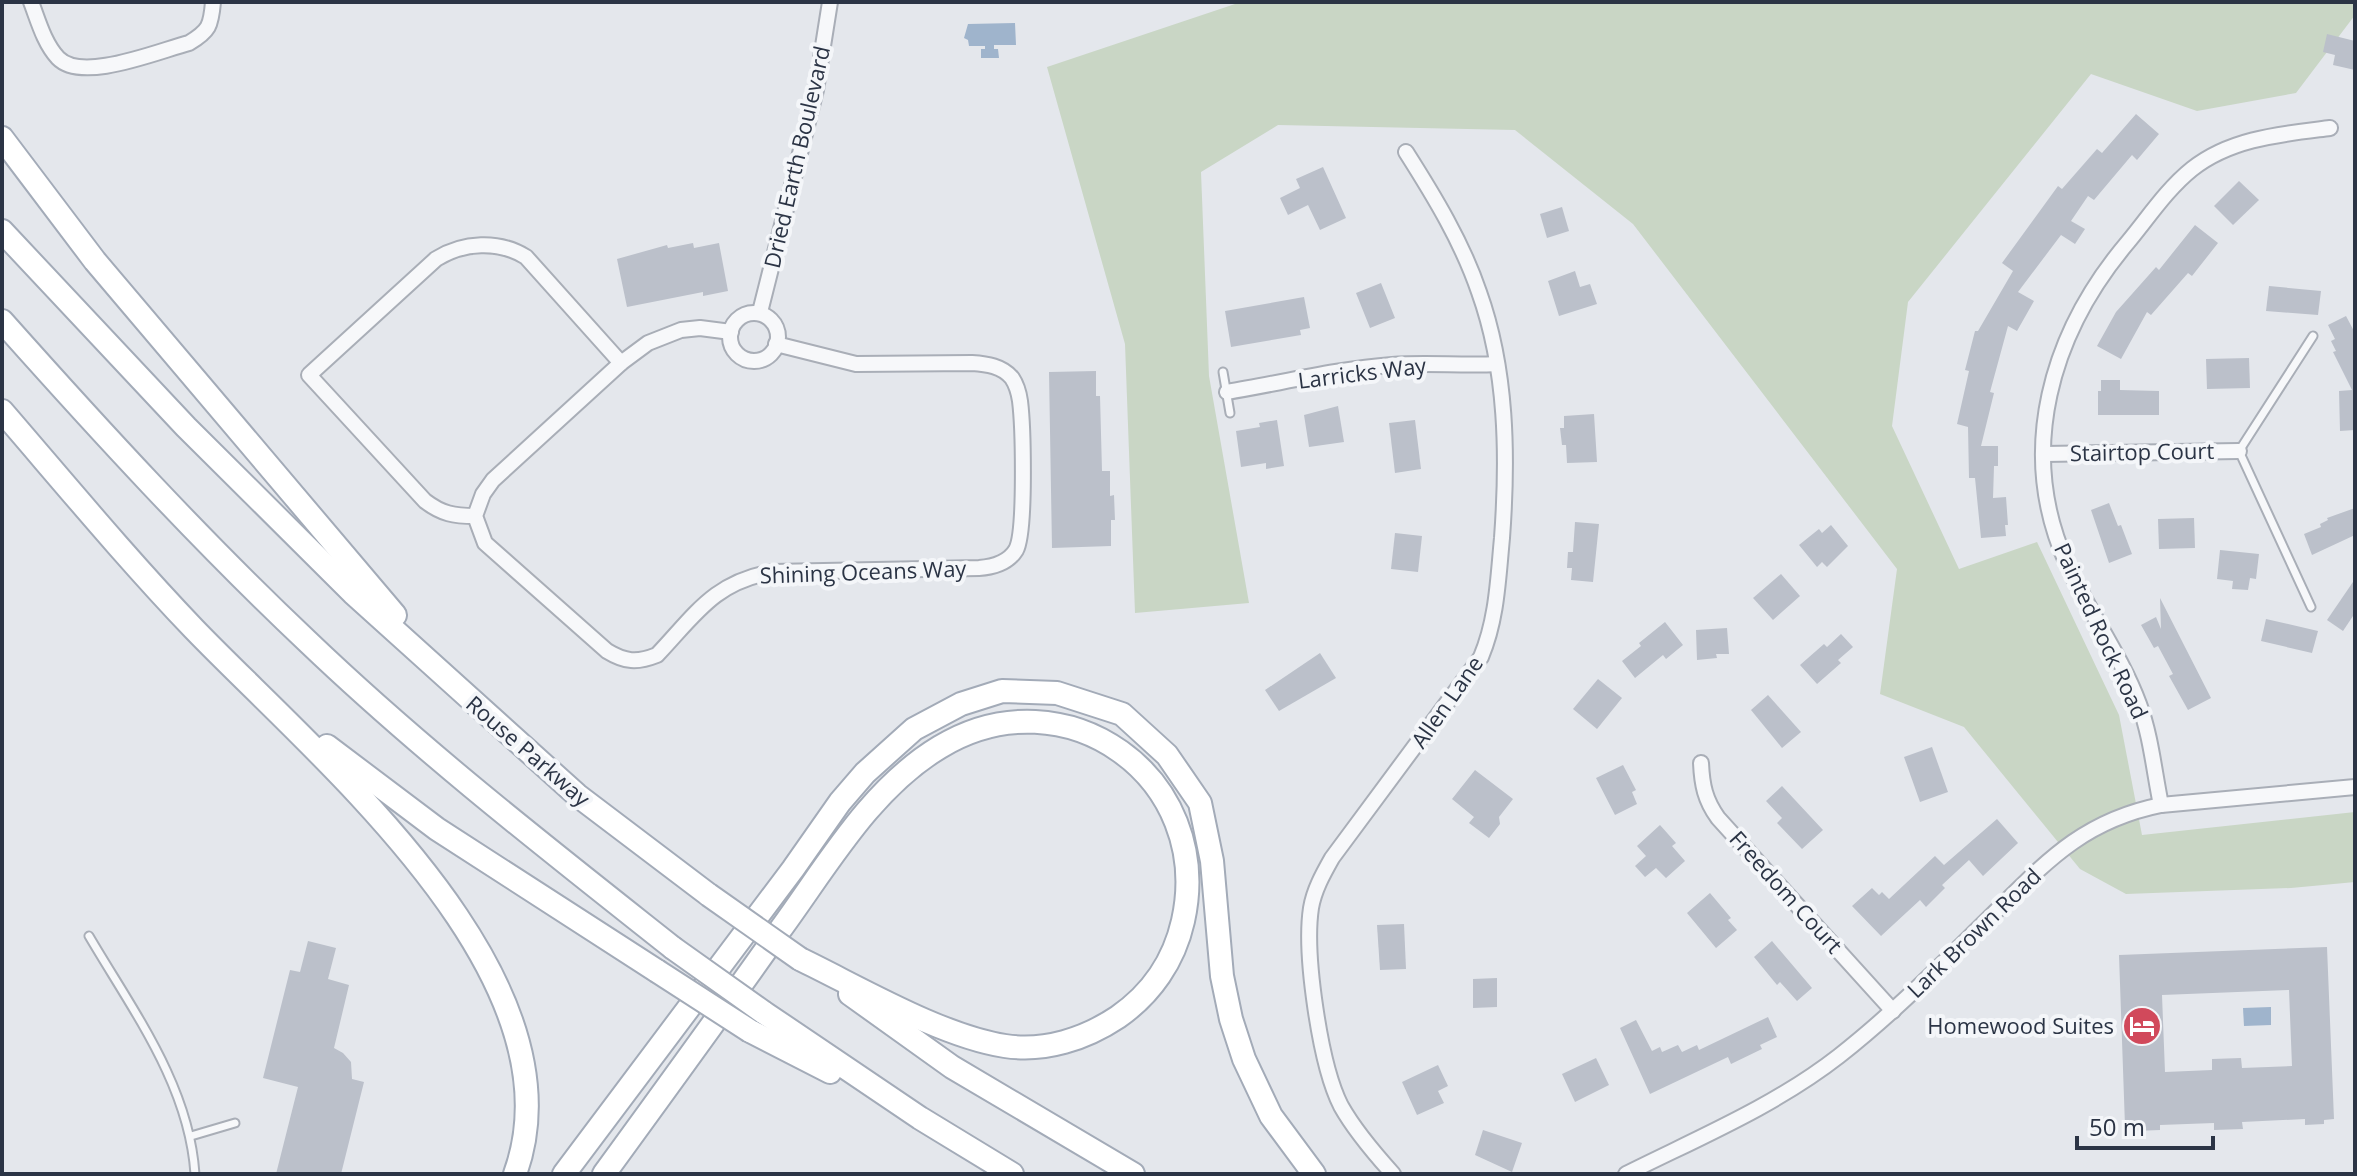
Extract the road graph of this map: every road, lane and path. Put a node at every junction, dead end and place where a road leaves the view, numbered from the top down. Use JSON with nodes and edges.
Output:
{"nodes":[{"id":1,"x":31,"y":2,"type":"edge"},
{"id":2,"x":213,"y":2,"type":"edge"},
{"id":3,"x":830,"y":2,"type":"edge"},
{"id":4,"x":2330,"y":128,"type":"dead end"},
{"id":5,"x":2,"y":138,"type":"edge"},
{"id":6,"x":1406,"y":152,"type":"dead end"},
{"id":7,"x":2,"y":231,"type":"edge"},
{"id":8,"x":760,"y":312,"type":"junction"},
{"id":9,"x":2,"y":321,"type":"edge"},
{"id":10,"x":731,"y":332,"type":"junction"},
{"id":11,"x":2313,"y":336,"type":"dead end"},
{"id":12,"x":776,"y":344,"type":"junction"},
{"id":13,"x":621,"y":363,"type":"junction"},
{"id":14,"x":1497,"y":364,"type":"junction"},
{"id":15,"x":1223,"y":372,"type":"dead end"},
{"id":16,"x":1227,"y":392,"type":"junction"},
{"id":17,"x":2,"y":411,"type":"edge"},
{"id":18,"x":1230,"y":413,"type":"dead end"},
{"id":19,"x":2239,"y":451,"type":"junction"},
{"id":20,"x":2044,"y":454,"type":"junction"},
{"id":21,"x":475,"y":516,"type":"junction"},
{"id":22,"x":2311,"y":607,"type":"dead end"},
{"id":23,"x":242,"y":677,"type":"junction"},
{"id":24,"x":452,"y":684,"type":"junction"},
{"id":25,"x":1701,"y":763,"type":"dead end"},
{"id":26,"x":2355,"y":787,"type":"edge"},
{"id":27,"x":2161,"y":805,"type":"junction"},
{"id":28,"x":89,"y":936,"type":"dead end"},
{"id":29,"x":800,"y":959,"type":"junction"},
{"id":30,"x":1893,"y":1011,"type":"junction"},
{"id":31,"x":920,"y":1118,"type":"junction"},
{"id":32,"x":235,"y":1123,"type":"dead end"},
{"id":33,"x":191,"y":1136,"type":"junction"},
{"id":34,"x":195,"y":1174,"type":"edge"},
{"id":35,"x":515,"y":1174,"type":"edge"},
{"id":36,"x":564,"y":1174,"type":"edge"},
{"id":37,"x":604,"y":1174,"type":"edge"},
{"id":38,"x":1012,"y":1174,"type":"edge"},
{"id":39,"x":1133,"y":1174,"type":"edge"},
{"id":40,"x":1314,"y":1174,"type":"edge"},
{"id":41,"x":1393,"y":1174,"type":"edge"},
{"id":42,"x":1626,"y":1174,"type":"edge"}],
"edges":[{"from":1,"to":2,"type":"street"},
{"from":3,"to":8,"type":"street","name":"Dried Earth Boulevard"},
{"from":4,"to":20,"type":"street","name":"Painted Rock Road"},
{"from":5,"to":24,"type":"main road"},
{"from":6,"to":14,"type":"street","name":"Allen Lane"},
{"from":7,"to":24,"type":"main road","name":"Rouse Parkway"},
{"from":8,"to":10,"type":"street"},
{"from":8,"to":12,"type":"street"},
{"from":9,"to":31,"type":"main road","bridge":true},
{"from":10,"to":12,"type":"street"},
{"from":10,"to":13,"type":"street"},
{"from":11,"to":19,"type":"lane"},
{"from":12,"to":21,"type":"street","name":"Shining Oceans Way"},
{"from":13,"to":21,"type":"street"},
{"from":13,"to":21,"type":"street"},
{"from":14,"to":16,"type":"street","name":"Larricks Way"},
{"from":14,"to":41,"type":"street","name":"Allen Lane"},
{"from":15,"to":16,"type":"lane"},
{"from":16,"to":18,"type":"lane"},
{"from":17,"to":23,"type":"main road"},
{"from":19,"to":20,"type":"street","name":"Stairtop Court"},
{"from":19,"to":22,"type":"lane"},
{"from":20,"to":27,"type":"street","name":"Painted Rock Road"},
{"from":23,"to":31,"type":"main road","bridge":true},
{"from":23,"to":35,"type":"main road"},
{"from":24,"to":29,"type":"main road","name":"Rouse Parkway","bridge":true},
{"from":25,"to":30,"type":"street","name":"Freedom Court"},
{"from":26,"to":27,"type":"street","name":"Lark Brown Road"},
{"from":27,"to":30,"type":"street","name":"Lark Brown Road"},
{"from":28,"to":33,"type":"lane"},
{"from":29,"to":37,"type":"main road"},
{"from":29,"to":39,"type":"main road","name":"Rouse Parkway"},
{"from":30,"to":42,"type":"street","name":"Lark Brown Road"},
{"from":31,"to":38,"type":"main road"},
{"from":32,"to":33,"type":"lane"},
{"from":33,"to":34,"type":"lane"},
{"from":36,"to":40,"type":"main road"}]}
